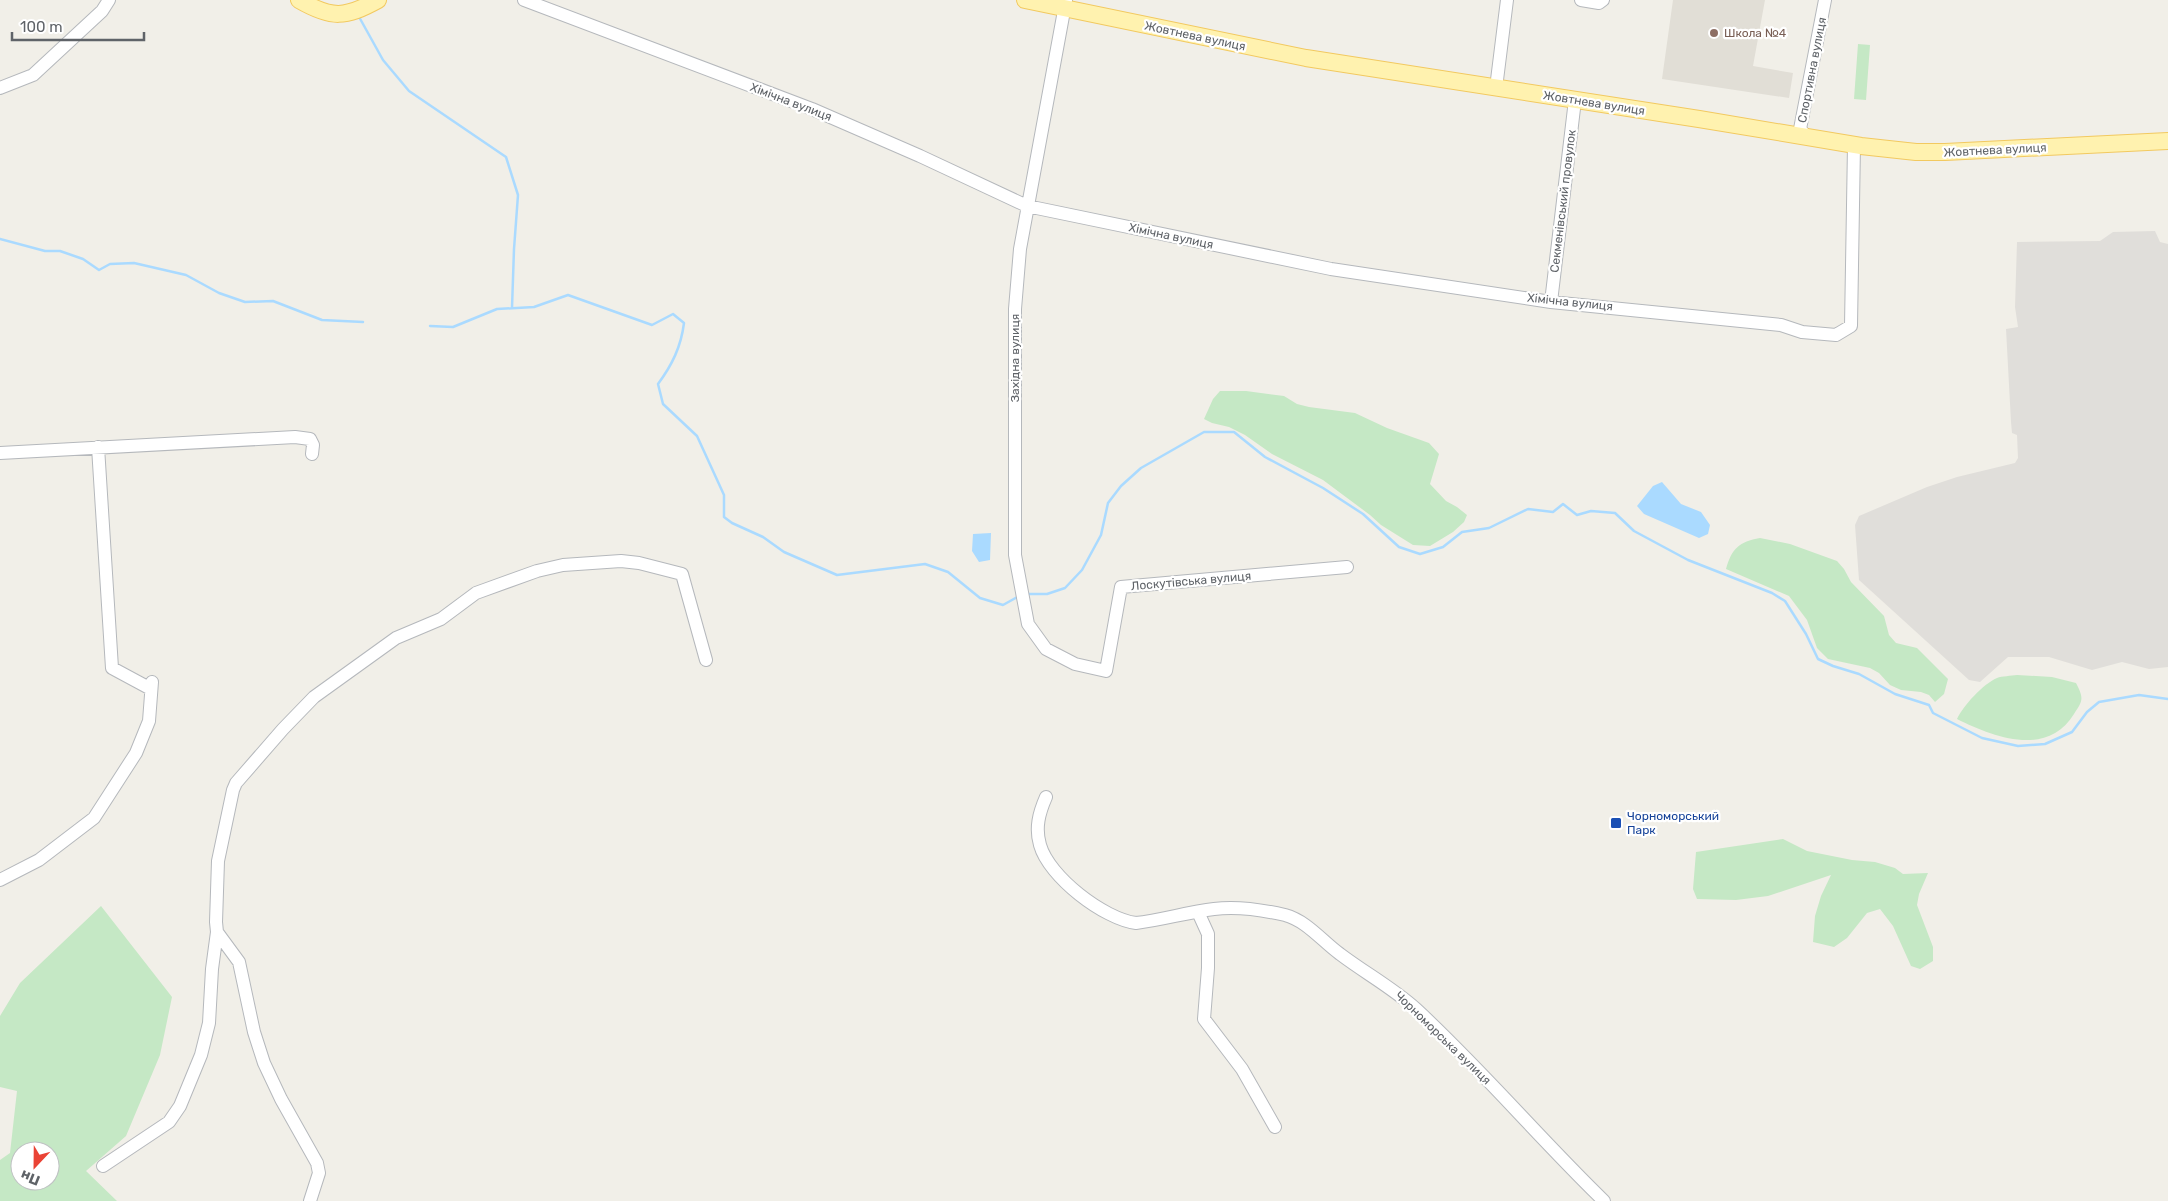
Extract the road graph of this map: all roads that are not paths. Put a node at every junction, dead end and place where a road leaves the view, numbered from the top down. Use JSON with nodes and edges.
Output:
{"nodes":[{"id":1,"x":109,"y":0,"type":"edge"},
{"id":2,"x":299,"y":0,"type":"edge"},
{"id":3,"x":378,"y":0,"type":"edge"},
{"id":4,"x":524,"y":0,"type":"edge"},
{"id":5,"x":1025,"y":0,"type":"edge"},
{"id":6,"x":1506,"y":0,"type":"edge"},
{"id":7,"x":1581,"y":0,"type":"edge"},
{"id":8,"x":1603,"y":0,"type":"edge"},
{"id":9,"x":1825,"y":0,"type":"edge"},
{"id":10,"x":1065,"y":4,"type":"edge"},
{"id":11,"x":0,"y":88,"type":"edge"},
{"id":12,"x":1496,"y":88,"type":"junction"},
{"id":13,"x":1575,"y":100,"type":"junction"},
{"id":14,"x":1807,"y":137,"type":"junction"},
{"id":15,"x":2168,"y":141,"type":"edge"},
{"id":16,"x":1854,"y":145,"type":"junction"},
{"id":17,"x":1027,"y":206,"type":"junction"},
{"id":18,"x":1551,"y":302,"type":"junction"},
{"id":19,"x":98,"y":448,"type":"junction"},
{"id":20,"x":0,"y":453,"type":"edge"},
{"id":21,"x":312,"y":454,"type":"dead end"},
{"id":22,"x":1347,"y":567,"type":"dead end"},
{"id":23,"x":706,"y":660,"type":"dead end"},
{"id":24,"x":1106,"y":671,"type":"joint"},
{"id":25,"x":1046,"y":797,"type":"dead end"},
{"id":26,"x":0,"y":880,"type":"edge"},
{"id":27,"x":1198,"y":912,"type":"junction"},
{"id":28,"x":217,"y":932,"type":"junction"},
{"id":29,"x":1275,"y":1127,"type":"dead end"},
{"id":30,"x":103,"y":1166,"type":"dead end"},
{"id":31,"x":310,"y":1201,"type":"edge"},
{"id":32,"x":1604,"y":1201,"type":"edge"}],
"edges":[{"from":1,"to":11,"type":"street"},
{"from":2,"to":3,"type":"main road"},
{"from":4,"to":17,"type":"street","name":"Хімічна вулиця"},
{"from":5,"to":10,"type":"main road","name":"Жовтнева вулиця"},
{"from":6,"to":12,"type":"street"},
{"from":7,"to":8,"type":"street"},
{"from":9,"to":14,"type":"street","name":"Спортивна вулиця"},
{"from":10,"to":12,"type":"main road","name":"Жовтнева вулиця"},
{"from":10,"to":17,"type":"street","name":"Західна вулиця"},
{"from":12,"to":13,"type":"main road","name":"Жовтнева вулиця"},
{"from":13,"to":14,"type":"main road","name":"Жовтнева вулиця"},
{"from":13,"to":18,"type":"street","name":"Секменівський провулок"},
{"from":14,"to":16,"type":"main road","name":"Жовтнева вулиця"},
{"from":15,"to":16,"type":"main road","name":"Жовтнева вулиця"},
{"from":16,"to":18,"type":"street","name":"Хімічна вулиця"},
{"from":17,"to":18,"type":"street","name":"Хімічна вулиця"},
{"from":17,"to":24,"type":"street","name":"Західна вулиця"},
{"from":19,"to":20,"type":"street"},
{"from":19,"to":21,"type":"street"},
{"from":19,"to":26,"type":"street"},
{"from":22,"to":24,"type":"street","name":"Лоскутівська вулиця"},
{"from":23,"to":28,"type":"street"},
{"from":25,"to":27,"type":"street","name":"Чорноморська вулиця"},
{"from":27,"to":29,"type":"street"},
{"from":27,"to":32,"type":"street","name":"Чорноморська вулиця"},
{"from":28,"to":30,"type":"street"},
{"from":28,"to":31,"type":"street"}]}
